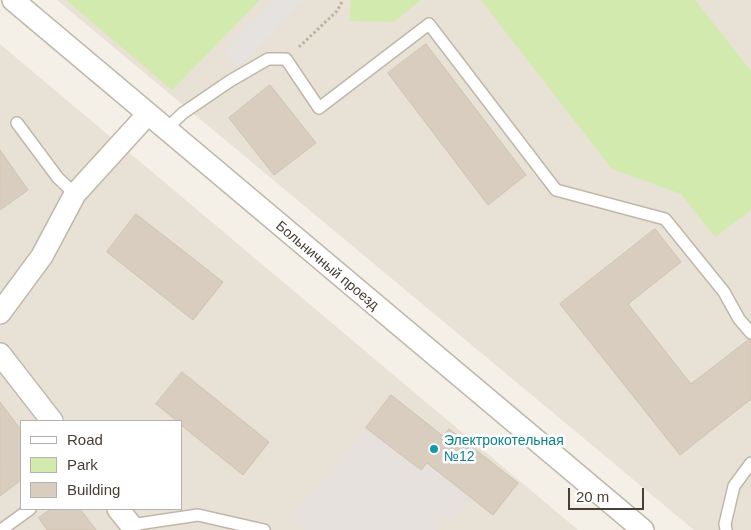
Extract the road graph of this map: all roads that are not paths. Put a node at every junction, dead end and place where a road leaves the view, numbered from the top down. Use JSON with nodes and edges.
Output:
{"nodes":[{"id":1,"x":12,"y":0,"type":"edge"},
{"id":2,"x":147,"y":115,"type":"junction"},
{"id":3,"x":17,"y":123,"type":"dead end"},
{"id":4,"x":165,"y":130,"type":"junction"},
{"id":5,"x":75,"y":194,"type":"junction"},
{"id":6,"x":0,"y":313,"type":"edge"},
{"id":7,"x":751,"y":333,"type":"edge"},
{"id":8,"x":0,"y":354,"type":"edge"},
{"id":9,"x":51,"y":420,"type":"edge"},
{"id":10,"x":751,"y":463,"type":"edge"},
{"id":11,"x":29,"y":510,"type":"edge"},
{"id":12,"x":127,"y":521,"type":"edge"},
{"id":13,"x":1,"y":530,"type":"edge"},
{"id":14,"x":264,"y":530,"type":"edge"},
{"id":15,"x":643,"y":530,"type":"edge"},
{"id":16,"x":726,"y":530,"type":"edge"}],
"edges":[{"from":1,"to":2,"type":"street","name":"Больничный проезд"},
{"from":2,"to":4,"type":"street","name":"Больничный проезд"},
{"from":2,"to":5,"type":"street"},
{"from":3,"to":5,"type":"lane"},
{"from":4,"to":7,"type":"lane"},
{"from":4,"to":15,"type":"street","name":"Больничный проезд"},
{"from":5,"to":6,"type":"street"},
{"from":8,"to":9,"type":"street"},
{"from":10,"to":16,"type":"lane"},
{"from":11,"to":13,"type":"lane"},
{"from":12,"to":14,"type":"lane"}]}
